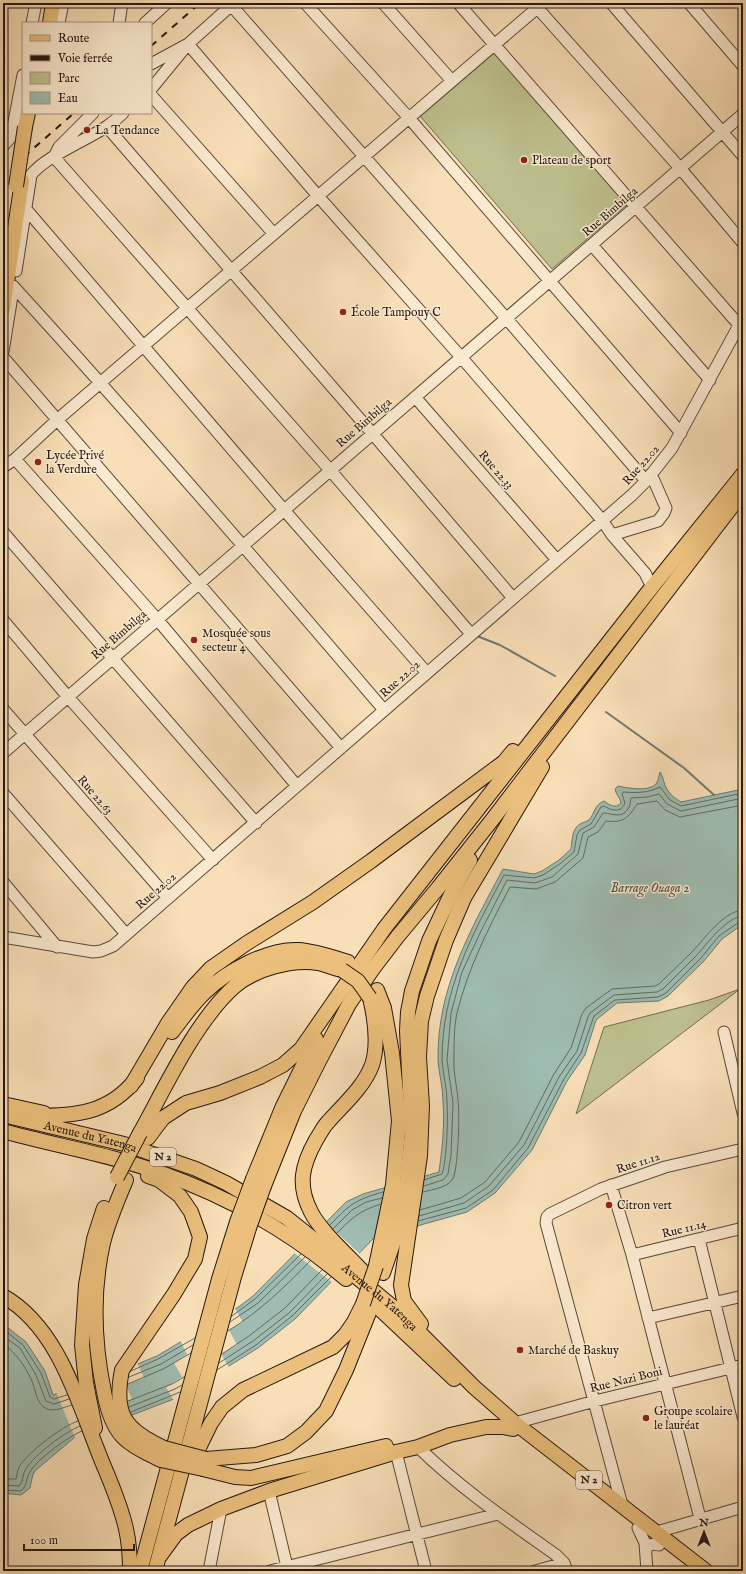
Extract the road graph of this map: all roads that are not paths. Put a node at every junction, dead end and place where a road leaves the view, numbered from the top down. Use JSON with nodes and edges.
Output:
{"nodes":[{"id":1,"x":38,"y":3,"type":"edge"},
{"id":2,"x":54,"y":3,"type":"edge"},
{"id":3,"x":62,"y":3,"type":"edge"},
{"id":4,"x":122,"y":3,"type":"edge"},
{"id":5,"x":167,"y":3,"type":"edge"},
{"id":6,"x":305,"y":3,"type":"edge"},
{"id":7,"x":383,"y":3,"type":"edge"},
{"id":8,"x":458,"y":3,"type":"edge"},
{"id":9,"x":612,"y":3,"type":"edge"},
{"id":10,"x":689,"y":3,"type":"edge"},
{"id":11,"x":232,"y":4,"type":"edge"},
{"id":12,"x":538,"y":5,"type":"edge"},
{"id":13,"x":32,"y":22,"type":"edge"},
{"id":14,"x":44,"y":22,"type":"edge"},
{"id":15,"x":58,"y":22,"type":"edge"},
{"id":16,"x":58,"y":22,"type":"edge"},
{"id":17,"x":119,"y":22,"type":"edge"},
{"id":18,"x":147,"y":22,"type":"edge"},
{"id":19,"x":188,"y":44,"type":"junction"},
{"id":20,"x":494,"y":45,"type":"junction"},
{"id":21,"x":152,"y":63,"type":"edge"},
{"id":22,"x":743,"y":66,"type":"edge"},
{"id":23,"x":22,"y":80,"type":"edge"},
{"id":24,"x":452,"y":81,"type":"junction"},
{"id":25,"x":152,"y":88,"type":"edge"},
{"id":26,"x":152,"y":96,"type":"edge"},
{"id":27,"x":92,"y":114,"type":"edge"},
{"id":28,"x":122,"y":114,"type":"edge"},
{"id":29,"x":743,"y":114,"type":"edge"},
{"id":30,"x":409,"y":118,"type":"junction"},
{"id":31,"x":30,"y":119,"type":"edge"},
{"id":32,"x":106,"y":126,"type":"junction"},
{"id":33,"x":722,"y":132,"type":"junction"},
{"id":34,"x":3,"y":146,"type":"edge"},
{"id":35,"x":743,"y":156,"type":"edge"},
{"id":36,"x":54,"y":157,"type":"junction"},
{"id":37,"x":364,"y":157,"type":"junction"},
{"id":38,"x":680,"y":168,"type":"junction"},
{"id":39,"x":23,"y":181,"type":"junction"},
{"id":40,"x":318,"y":196,"type":"junction"},
{"id":41,"x":636,"y":206,"type":"junction"},
{"id":42,"x":26,"y":208,"type":"junction"},
{"id":43,"x":274,"y":234,"type":"junction"},
{"id":44,"x":743,"y":243,"type":"edge"},
{"id":45,"x":592,"y":245,"type":"junction"},
{"id":46,"x":3,"y":266,"type":"edge"},
{"id":47,"x":231,"y":271,"type":"junction"},
{"id":48,"x":549,"y":281,"type":"junction"},
{"id":49,"x":13,"y":286,"type":"junction"},
{"id":50,"x":188,"y":307,"type":"junction"},
{"id":51,"x":3,"y":309,"type":"edge"},
{"id":52,"x":506,"y":318,"type":"junction"},
{"id":53,"x":741,"y":322,"type":"edge"},
{"id":54,"x":144,"y":346,"type":"junction"},
{"id":55,"x":3,"y":352,"type":"edge"},
{"id":56,"x":3,"y":357,"type":"edge"},
{"id":57,"x":461,"y":357,"type":"junction"},
{"id":58,"x":710,"y":380,"type":"junction"},
{"id":59,"x":101,"y":382,"type":"junction"},
{"id":60,"x":415,"y":397,"type":"junction"},
{"id":61,"x":57,"y":420,"type":"junction"},
{"id":62,"x":372,"y":433,"type":"junction"},
{"id":63,"x":681,"y":433,"type":"junction"},
{"id":64,"x":15,"y":459,"type":"junction"},
{"id":65,"x":3,"y":467,"type":"edge"},
{"id":66,"x":330,"y":470,"type":"junction"},
{"id":67,"x":743,"y":474,"type":"edge"},
{"id":68,"x":649,"y":478,"type":"junction"},
{"id":69,"x":743,"y":492,"type":"edge"},
{"id":70,"x":743,"y":498,"type":"edge"},
{"id":71,"x":284,"y":510,"type":"junction"},
{"id":72,"x":602,"y":520,"type":"junction"},
{"id":73,"x":720,"y":521,"type":"junction"},
{"id":74,"x":3,"y":532,"type":"edge"},
{"id":75,"x":612,"y":535,"type":"junction"},
{"id":76,"x":243,"y":545,"type":"junction"},
{"id":77,"x":556,"y":560,"type":"junction"},
{"id":78,"x":199,"y":583,"type":"junction"},
{"id":79,"x":652,"y":587,"type":"junction"},
{"id":80,"x":512,"y":598,"type":"junction"},
{"id":81,"x":158,"y":619,"type":"junction"},
{"id":82,"x":3,"y":620,"type":"edge"},
{"id":83,"x":471,"y":634,"type":"junction"},
{"id":84,"x":609,"y":642,"type":"junction"},
{"id":85,"x":618,"y":654,"type":"junction"},
{"id":86,"x":113,"y":658,"type":"junction"},
{"id":87,"x":427,"y":673,"type":"junction"},
{"id":88,"x":68,"y":697,"type":"junction"},
{"id":89,"x":3,"y":709,"type":"edge"},
{"id":90,"x":384,"y":710,"type":"junction"},
{"id":91,"x":25,"y":734,"type":"junction"},
{"id":92,"x":341,"y":748,"type":"junction"},
{"id":93,"x":3,"y":753,"type":"edge"},
{"id":94,"x":298,"y":786,"type":"junction"},
{"id":95,"x":3,"y":794,"type":"edge"},
{"id":96,"x":492,"y":820,"type":"junction"},
{"id":97,"x":256,"y":823,"type":"junction"},
{"id":98,"x":213,"y":860,"type":"junction"},
{"id":99,"x":3,"y":882,"type":"edge"},
{"id":100,"x":168,"y":898,"type":"junction"},
{"id":101,"x":126,"y":934,"type":"junction"},
{"id":102,"x":3,"y":937,"type":"edge"},
{"id":103,"x":57,"y":947,"type":"junction"},
{"id":104,"x":345,"y":966,"type":"junction"},
{"id":105,"x":374,"y":994,"type":"junction"},
{"id":106,"x":337,"y":998,"type":"junction"},
{"id":107,"x":724,"y":1032,"type":"dead end"},
{"id":108,"x":740,"y":1084,"type":"edge"},
{"id":109,"x":131,"y":1086,"type":"junction"},
{"id":110,"x":3,"y":1104,"type":"edge"},
{"id":111,"x":743,"y":1113,"type":"edge"},
{"id":112,"x":3,"y":1114,"type":"edge"},
{"id":113,"x":64,"y":1116,"type":"junction"},
{"id":114,"x":3,"y":1131,"type":"edge"},
{"id":115,"x":144,"y":1136,"type":"junction"},
{"id":116,"x":3,"y":1137,"type":"edge"},
{"id":117,"x":24,"y":1137,"type":"junction"},
{"id":118,"x":743,"y":1149,"type":"edge"},
{"id":119,"x":114,"y":1159,"type":"junction"},
{"id":120,"x":122,"y":1179,"type":"junction"},
{"id":121,"x":412,"y":1179,"type":"junction"},
{"id":122,"x":259,"y":1182,"type":"junction"},
{"id":123,"x":611,"y":1185,"type":"junction"},
{"id":124,"x":243,"y":1225,"type":"junction"},
{"id":125,"x":743,"y":1228,"type":"edge"},
{"id":126,"x":699,"y":1239,"type":"junction"},
{"id":127,"x":305,"y":1240,"type":"junction"},
{"id":128,"x":632,"y":1255,"type":"junction"},
{"id":129,"x":347,"y":1268,"type":"junction"},
{"id":130,"x":379,"y":1269,"type":"junction"},
{"id":131,"x":3,"y":1296,"type":"edge"},
{"id":132,"x":743,"y":1296,"type":"edge"},
{"id":133,"x":714,"y":1303,"type":"junction"},
{"id":134,"x":3,"y":1304,"type":"edge"},
{"id":135,"x":366,"y":1307,"type":"junction"},
{"id":136,"x":648,"y":1318,"type":"junction"},
{"id":137,"x":36,"y":1325,"type":"junction"},
{"id":138,"x":440,"y":1352,"type":"junction"},
{"id":139,"x":743,"y":1365,"type":"edge"},
{"id":140,"x":731,"y":1368,"type":"junction"},
{"id":141,"x":665,"y":1384,"type":"junction"},
{"id":142,"x":595,"y":1401,"type":"junction"},
{"id":143,"x":743,"y":1417,"type":"edge"},
{"id":144,"x":119,"y":1422,"type":"junction"},
{"id":145,"x":514,"y":1426,"type":"junction"},
{"id":146,"x":93,"y":1431,"type":"junction"},
{"id":147,"x":450,"y":1435,"type":"junction"},
{"id":148,"x":418,"y":1447,"type":"junction"},
{"id":149,"x":396,"y":1452,"type":"junction"},
{"id":150,"x":204,"y":1464,"type":"junction"},
{"id":151,"x":269,"y":1491,"type":"junction"},
{"id":152,"x":175,"y":1497,"type":"junction"},
{"id":153,"x":622,"y":1506,"type":"junction"},
{"id":154,"x":743,"y":1507,"type":"edge"},
{"id":155,"x":221,"y":1510,"type":"junction"},
{"id":156,"x":498,"y":1514,"type":"junction"},
{"id":157,"x":700,"y":1518,"type":"junction"},
{"id":158,"x":417,"y":1535,"type":"junction"},
{"id":159,"x":654,"y":1543,"type":"junction"},
{"id":160,"x":160,"y":1556,"type":"junction"},
{"id":161,"x":565,"y":1567,"type":"edge"},
{"id":162,"x":287,"y":1569,"type":"edge"},
{"id":163,"x":130,"y":1571,"type":"edge"},
{"id":164,"x":140,"y":1571,"type":"edge"},
{"id":165,"x":156,"y":1571,"type":"edge"},
{"id":166,"x":209,"y":1571,"type":"edge"},
{"id":167,"x":270,"y":1571,"type":"edge"},
{"id":168,"x":426,"y":1571,"type":"edge"},
{"id":169,"x":535,"y":1571,"type":"edge"},
{"id":170,"x":647,"y":1571,"type":"edge"},
{"id":171,"x":692,"y":1571,"type":"edge"},
{"id":172,"x":706,"y":1571,"type":"edge"}],
"edges":[{"from":1,"to":13,"type":"street"},
{"from":1,"to":14,"type":"main road"},
{"from":2,"to":15,"type":"main road"},
{"from":3,"to":16,"type":"street"},
{"from":4,"to":17,"type":"street"},
{"from":5,"to":18,"type":"street"},
{"from":6,"to":30,"type":"street"},
{"from":7,"to":24,"type":"street"},
{"from":8,"to":20,"type":"street"},
{"from":9,"to":33,"type":"street"},
{"from":10,"to":22,"type":"street"},
{"from":11,"to":19,"type":"street"},
{"from":11,"to":37,"type":"street"},
{"from":12,"to":20,"type":"street"},
{"from":12,"to":38,"type":"street"},
{"from":19,"to":21,"type":"street"},
{"from":19,"to":25,"type":"street"},
{"from":19,"to":40,"type":"street"},
{"from":20,"to":24,"type":"street"},
{"from":20,"to":41,"type":"street"},
{"from":23,"to":34,"type":"street"},
{"from":24,"to":30,"type":"street"},
{"from":26,"to":43,"type":"street"},
{"from":27,"to":36,"type":"street"},
{"from":28,"to":32,"type":"street"},
{"from":29,"to":33,"type":"street","name":"Rue Bimbilga"},
{"from":30,"to":37,"type":"street"},
{"from":30,"to":48,"type":"street"},
{"from":31,"to":39,"type":"main road"},
{"from":32,"to":36,"type":"street"},
{"from":32,"to":47,"type":"street"},
{"from":33,"to":35,"type":"street"},
{"from":33,"to":38,"type":"street","name":"Rue Bimbilga"},
{"from":36,"to":39,"type":"street"},
{"from":36,"to":50,"type":"street"},
{"from":37,"to":40,"type":"street"},
{"from":37,"to":52,"type":"street"},
{"from":38,"to":41,"type":"street","name":"Rue Bimbilga"},
{"from":38,"to":44,"type":"street"},
{"from":39,"to":42,"type":"street"},
{"from":39,"to":46,"type":"main road"},
{"from":39,"to":51,"type":"main road"},
{"from":40,"to":43,"type":"street"},
{"from":40,"to":57,"type":"street"},
{"from":41,"to":45,"type":"street","name":"Rue Bimbilga"},
{"from":41,"to":53,"type":"street"},
{"from":42,"to":49,"type":"street"},
{"from":42,"to":54,"type":"street"},
{"from":43,"to":47,"type":"street"},
{"from":45,"to":48,"type":"street","name":"Rue Bimbilga"},
{"from":45,"to":58,"type":"street"},
{"from":47,"to":50,"type":"street"},
{"from":47,"to":62,"type":"street"},
{"from":48,"to":52,"type":"street","name":"Rue Bimbilga"},
{"from":48,"to":63,"type":"street"},
{"from":49,"to":55,"type":"street"},
{"from":49,"to":59,"type":"street"},
{"from":50,"to":54,"type":"street"},
{"from":50,"to":66,"type":"street"},
{"from":52,"to":57,"type":"street","name":"Rue Bimbilga"},
{"from":52,"to":68,"type":"street"},
{"from":53,"to":58,"type":"street","name":"Rue 22.02"},
{"from":54,"to":59,"type":"street"},
{"from":54,"to":71,"type":"street"},
{"from":56,"to":61,"type":"street"},
{"from":57,"to":60,"type":"street","name":"Rue Bimbilga"},
{"from":57,"to":72,"type":"street"},
{"from":58,"to":63,"type":"street","name":"Rue 22.02"},
{"from":59,"to":61,"type":"street"},
{"from":59,"to":76,"type":"street"},
{"from":60,"to":62,"type":"street","name":"Rue Bimbilga"},
{"from":60,"to":77,"type":"street","name":"Rue 22.33"},
{"from":61,"to":64,"type":"street"},
{"from":61,"to":78,"type":"street"},
{"from":62,"to":66,"type":"street","name":"Rue Bimbilga"},
{"from":62,"to":80,"type":"street"},
{"from":63,"to":68,"type":"street","name":"Rue 22.02"},
{"from":64,"to":65,"type":"street"},
{"from":64,"to":81,"type":"street"},
{"from":66,"to":71,"type":"street","name":"Rue Bimbilga"},
{"from":66,"to":83,"type":"street"},
{"from":67,"to":79,"type":"main road"},
{"from":68,"to":72,"type":"street","name":"Rue 22.02"},
{"from":68,"to":75,"type":"street"},
{"from":69,"to":73,"type":"main road"},
{"from":70,"to":73,"type":"main road"},
{"from":71,"to":76,"type":"street","name":"Rue Bimbilga"},
{"from":71,"to":87,"type":"street"},
{"from":72,"to":75,"type":"street"},
{"from":72,"to":77,"type":"street","name":"Rue 22.02"},
{"from":73,"to":85,"type":"main road"},
{"from":74,"to":86,"type":"street"},
{"from":75,"to":79,"type":"street"},
{"from":76,"to":78,"type":"street","name":"Rue Bimbilga"},
{"from":76,"to":90,"type":"street"},
{"from":77,"to":80,"type":"street","name":"Rue 22.02"},
{"from":78,"to":81,"type":"street","name":"Rue Bimbilga"},
{"from":78,"to":92,"type":"street"},
{"from":79,"to":84,"type":"main road"},
{"from":80,"to":83,"type":"street","name":"Rue 22.02"},
{"from":81,"to":86,"type":"street","name":"Rue Bimbilga"},
{"from":81,"to":94,"type":"street"},
{"from":82,"to":88,"type":"street"},
{"from":83,"to":87,"type":"street","name":"Rue 22.02"},
{"from":84,"to":106,"type":"main road"},
{"from":84,"to":109,"type":"main road"},
{"from":85,"to":96,"type":"main road"},
{"from":85,"to":121,"type":"main road"},
{"from":86,"to":88,"type":"street","name":"Rue Bimbilga"},
{"from":86,"to":97,"type":"street"},
{"from":87,"to":90,"type":"street","name":"Rue 22.02"},
{"from":88,"to":91,"type":"street","name":"Rue Bimbilga"},
{"from":88,"to":98,"type":"street"},
{"from":89,"to":91,"type":"street","name":"Rue 22.63"},
{"from":90,"to":92,"type":"street","name":"Rue 22.02"},
{"from":91,"to":93,"type":"street","name":"Rue Bimbilga"},
{"from":91,"to":100,"type":"street","name":"Rue 22.63"},
{"from":92,"to":94,"type":"street","name":"Rue 22.02"},
{"from":94,"to":97,"type":"street","name":"Rue 22.02"},
{"from":95,"to":101,"type":"street"},
{"from":96,"to":121,"type":"main road"},
{"from":96,"to":122,"type":"main road"},
{"from":97,"to":98,"type":"street","name":"Rue 22.02"},
{"from":98,"to":100,"type":"street","name":"Rue 22.02"},
{"from":99,"to":103,"type":"street"},
{"from":100,"to":101,"type":"street","name":"Rue 22.02"},
{"from":101,"to":103,"type":"street","name":"Rue 22.02"},
{"from":102,"to":103,"type":"street","name":"Rue 22.02"},
{"from":104,"to":105,"type":"main road","bridge":true},
{"from":104,"to":109,"type":"main road"},
{"from":104,"to":115,"type":"main road"},
{"from":105,"to":129,"type":"main road"},
{"from":105,"to":130,"type":"main road"},
{"from":106,"to":115,"type":"main road"},
{"from":106,"to":122,"type":"main road"},
{"from":107,"to":108,"type":"street"},
{"from":108,"to":111,"type":"street"},
{"from":109,"to":113,"type":"main road"},
{"from":110,"to":113,"type":"main road"},
{"from":112,"to":113,"type":"main road"},
{"from":112,"to":127,"type":"main road","name":"Avenue du Yatenga","number":"N 2"},
{"from":114,"to":117,"type":"main road","name":"Avenue du Yatenga","number":"N 2"},
{"from":115,"to":120,"type":"main road"},
{"from":116,"to":117,"type":"main road"},
{"from":117,"to":119,"type":"main road","name":"Avenue du Yatenga","number":"N 2"},
{"from":118,"to":123,"type":"street","name":"Rue 11.12"},
{"from":119,"to":127,"type":"main road","name":"Avenue du Yatenga","number":"N 2"},
{"from":119,"to":144,"type":"main road"},
{"from":120,"to":144,"type":"main road"},
{"from":120,"to":146,"type":"main road"},
{"from":121,"to":130,"type":"main road"},
{"from":121,"to":138,"type":"main road"},
{"from":122,"to":124,"type":"main road","bridge":true},
{"from":123,"to":128,"type":"street"},
{"from":123,"to":142,"type":"street","name":"Rue 11.12"},
{"from":124,"to":152,"type":"main road"},
{"from":124,"to":164,"type":"main road"},
{"from":125,"to":126,"type":"street","name":"Rue 11.14"},
{"from":126,"to":128,"type":"street","name":"Rue 11.14"},
{"from":126,"to":133,"type":"street"},
{"from":127,"to":129,"type":"main road","name":"Avenue du Yatenga","number":"N 2"},
{"from":128,"to":136,"type":"street"},
{"from":129,"to":138,"type":"main road","name":"Avenue du Yatenga","number":"N 2"},
{"from":129,"to":145,"type":"main road","name":"Avenue du Yatenga","number":"N 2"},
{"from":130,"to":135,"type":"main road","bridge":true},
{"from":131,"to":137,"type":"main road"},
{"from":132,"to":133,"type":"street"},
{"from":133,"to":136,"type":"street"},
{"from":133,"to":140,"type":"street"},
{"from":134,"to":137,"type":"main road"},
{"from":135,"to":150,"type":"main road"},
{"from":135,"to":152,"type":"main road"},
{"from":136,"to":141,"type":"street"},
{"from":137,"to":146,"type":"main road"},
{"from":138,"to":145,"type":"main road","name":"Avenue du Yatenga","number":"N 2"},
{"from":139,"to":140,"type":"street","name":"Rue Nazi Boni"},
{"from":140,"to":141,"type":"street","name":"Rue Nazi Boni"},
{"from":140,"to":143,"type":"street"},
{"from":141,"to":142,"type":"street","name":"Rue Nazi Boni"},
{"from":141,"to":157,"type":"street"},
{"from":142,"to":145,"type":"street","name":"Rue Nazi Boni"},
{"from":142,"to":153,"type":"street"},
{"from":144,"to":150,"type":"main road","bridge":true},
{"from":145,"to":147,"type":"main road"},
{"from":145,"to":153,"type":"main road","name":"Avenue du Yatenga","number":"N 2"},
{"from":145,"to":159,"type":"main road","name":"Avenue du Yatenga","number":"N 2"},
{"from":146,"to":163,"type":"main road"},
{"from":147,"to":148,"type":"main road"},
{"from":147,"to":150,"type":"main road"},
{"from":148,"to":149,"type":"main road"},
{"from":148,"to":156,"type":"street"},
{"from":149,"to":151,"type":"main road"},
{"from":149,"to":158,"type":"street"},
{"from":151,"to":155,"type":"main road"},
{"from":151,"to":162,"type":"street"},
{"from":152,"to":160,"type":"main road"},
{"from":153,"to":159,"type":"main road","name":"Avenue du Yatenga","number":"N 2"},
{"from":154,"to":157,"type":"street"},
{"from":155,"to":160,"type":"main road"},
{"from":155,"to":166,"type":"street"},
{"from":156,"to":158,"type":"street"},
{"from":156,"to":161,"type":"street"},
{"from":157,"to":159,"type":"street"},
{"from":158,"to":162,"type":"street"},
{"from":158,"to":168,"type":"street"},
{"from":159,"to":170,"type":"street"},
{"from":159,"to":171,"type":"main road","name":"Avenue du Yatenga","number":"N 2"},
{"from":159,"to":172,"type":"main road","name":"Avenue du Yatenga","number":"N 2"},
{"from":160,"to":165,"type":"main road"},
{"from":161,"to":169,"type":"street"},
{"from":162,"to":167,"type":"street"}]}
